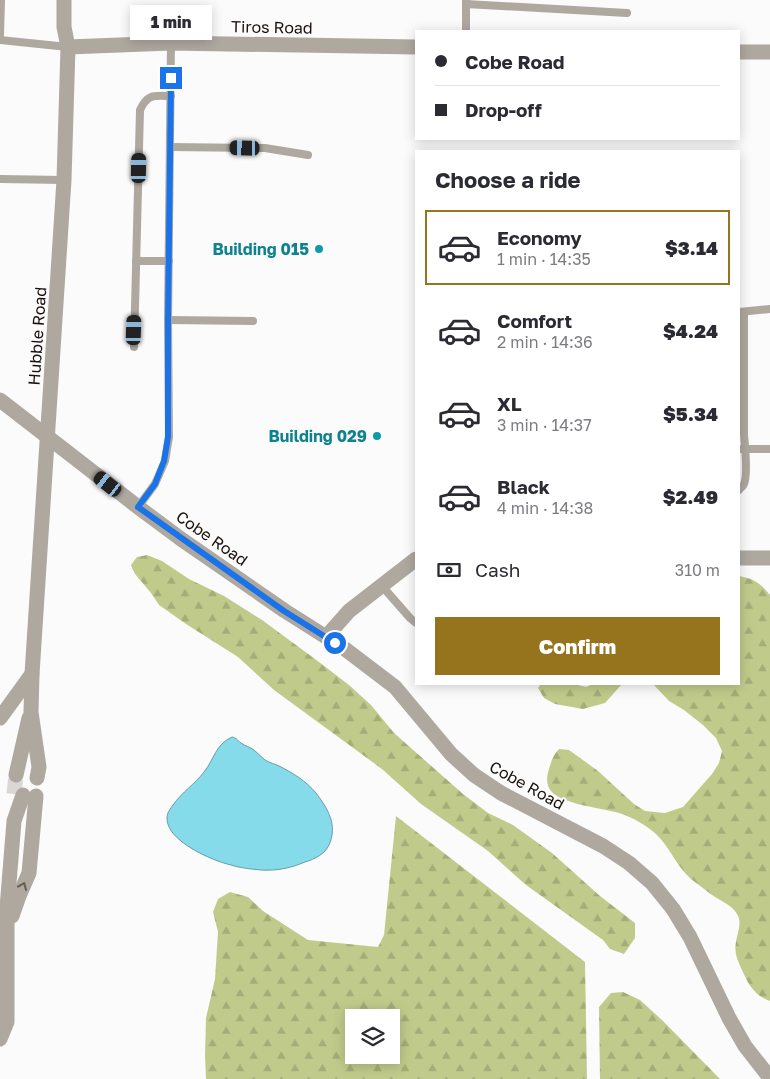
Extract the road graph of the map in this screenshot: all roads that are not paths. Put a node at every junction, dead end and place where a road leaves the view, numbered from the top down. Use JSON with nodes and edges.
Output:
{"nodes":[{"id":1,"x":1,"y":0,"type":"edge"},
{"id":2,"x":64,"y":0,"type":"edge"},
{"id":3,"x":466,"y":2,"type":"edge"},
{"id":4,"x":627,"y":13,"type":"dead end"},
{"id":5,"x":466,"y":30,"type":"edge"},
{"id":6,"x":0,"y":35,"type":"edge"},
{"id":7,"x":0,"y":40,"type":"edge"},
{"id":8,"x":171,"y":42,"type":"junction"},
{"id":9,"x":68,"y":47,"type":"junction"},
{"id":10,"x":415,"y":47,"type":"edge"},
{"id":11,"x":740,"y":52,"type":"edge"},
{"id":12,"x":770,"y":52,"type":"edge"},
{"id":13,"x":171,"y":96,"type":"junction"},
{"id":14,"x":170,"y":147,"type":"junction"},
{"id":15,"x":308,"y":155,"type":"dead end"},
{"id":16,"x":0,"y":179,"type":"edge"},
{"id":17,"x":64,"y":180,"type":"junction"},
{"id":18,"x":136,"y":261,"type":"junction"},
{"id":19,"x":169,"y":261,"type":"junction"},
{"id":20,"x":770,"y":309,"type":"edge"},
{"id":21,"x":742,"y":312,"type":"edge"},
{"id":22,"x":168,"y":320,"type":"junction"},
{"id":23,"x":253,"y":321,"type":"dead end"},
{"id":24,"x":134,"y":347,"type":"dead end"},
{"id":25,"x":742,"y":366,"type":"edge"},
{"id":26,"x":0,"y":400,"type":"edge"},
{"id":27,"x":742,"y":408,"type":"edge"},
{"id":28,"x":48,"y":438,"type":"junction"},
{"id":29,"x":742,"y":449,"type":"edge"},
{"id":30,"x":770,"y":449,"type":"edge"},
{"id":31,"x":740,"y":489,"type":"edge"},
{"id":32,"x":138,"y":507,"type":"junction"},
{"id":33,"x":740,"y":558,"type":"edge"},
{"id":34,"x":770,"y":558,"type":"edge"},
{"id":35,"x":415,"y":560,"type":"edge"},
{"id":36,"x":382,"y":586,"type":"junction"},
{"id":37,"x":415,"y":622,"type":"edge"},
{"id":38,"x":326,"y":637,"type":"junction"},
{"id":39,"x":32,"y":674,"type":"junction"},
{"id":40,"x":31,"y":712,"type":"junction"},
{"id":41,"x":0,"y":718,"type":"edge"},
{"id":42,"x":7,"y":932,"type":"junction"},
{"id":43,"x":0,"y":1039,"type":"edge"},
{"id":44,"x":770,"y":1078,"type":"edge"}],
"edges":[{"from":1,"to":6,"type":"lane"},
{"from":2,"to":9,"type":"street","name":"Hubble Road"},
{"from":3,"to":4,"type":"lane"},
{"from":3,"to":5,"type":"lane"},
{"from":7,"to":9,"type":"lane"},
{"from":8,"to":9,"type":"street","name":"Tiros Road"},
{"from":8,"to":10,"type":"street","name":"Tiros Road"},
{"from":8,"to":13,"type":"lane"},
{"from":9,"to":17,"type":"street","name":"Hubble Road"},
{"from":11,"to":12,"type":"street"},
{"from":13,"to":14,"type":"lane"},
{"from":13,"to":18,"type":"lane"},
{"from":14,"to":15,"type":"lane"},
{"from":14,"to":19,"type":"lane"},
{"from":16,"to":17,"type":"lane"},
{"from":17,"to":28,"type":"street","name":"Hubble Road"},
{"from":18,"to":19,"type":"lane"},
{"from":18,"to":24,"type":"lane"},
{"from":19,"to":22,"type":"lane"},
{"from":20,"to":21,"type":"lane"},
{"from":21,"to":25,"type":"lane"},
{"from":22,"to":23,"type":"lane"},
{"from":22,"to":32,"type":"lane"},
{"from":25,"to":27,"type":"lane"},
{"from":26,"to":28,"type":"street","name":"Cobe Road"},
{"from":27,"to":29,"type":"lane"},
{"from":28,"to":32,"type":"street","name":"Cobe Road"},
{"from":28,"to":39,"type":"street","name":"Hubble Road"},
{"from":29,"to":30,"type":"lane"},
{"from":29,"to":31,"type":"lane"},
{"from":32,"to":38,"type":"street","name":"Cobe Road"},
{"from":33,"to":34,"type":"street"},
{"from":35,"to":36,"type":"street"},
{"from":36,"to":37,"type":"lane"},
{"from":36,"to":38,"type":"street"},
{"from":38,"to":44,"type":"street","name":"Cobe Road"},
{"from":39,"to":40,"type":"street","name":"Hubble Road"},
{"from":39,"to":41,"type":"street"},
{"from":40,"to":40,"type":"street","name":"Hubble Road"},
{"from":42,"to":42,"type":"street","one_way":true},
{"from":42,"to":43,"type":"street"}]}
